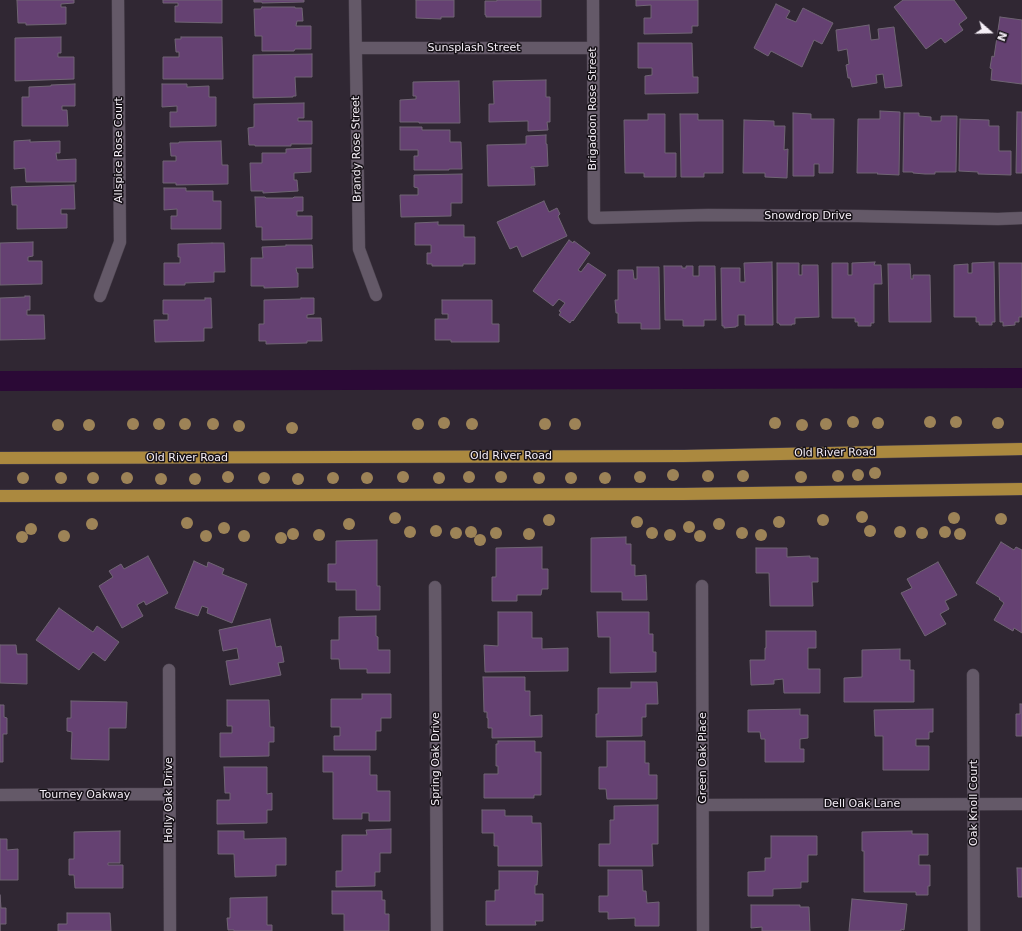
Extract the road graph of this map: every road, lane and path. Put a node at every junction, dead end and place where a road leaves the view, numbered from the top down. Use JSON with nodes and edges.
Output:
{"nodes":[{"id":1,"x":118,"y":0,"type":"edge"},
{"id":2,"x":356,"y":0,"type":"edge"},
{"id":3,"x":593,"y":0,"type":"edge"},
{"id":4,"x":356,"y":48,"type":"junction"},
{"id":5,"x":593,"y":48,"type":"junction"},
{"id":6,"x":594,"y":218,"type":"joint"},
{"id":7,"x":1022,"y":218,"type":"edge"},
{"id":8,"x":376,"y":295,"type":"dead end"},
{"id":9,"x":100,"y":296,"type":"dead end"},
{"id":10,"x":1022,"y":449,"type":"edge"},
{"id":11,"x":0,"y":458,"type":"edge"},
{"id":12,"x":1022,"y":489,"type":"edge"},
{"id":13,"x":0,"y":496,"type":"edge"},
{"id":14,"x":702,"y":586,"type":"dead end"},
{"id":15,"x":435,"y":587,"type":"dead end"},
{"id":16,"x":169,"y":670,"type":"dead end"},
{"id":17,"x":973,"y":675,"type":"dead end"},
{"id":18,"x":169,"y":794,"type":"junction"},
{"id":19,"x":0,"y":795,"type":"edge"},
{"id":20,"x":974,"y":804,"type":"junction"},
{"id":21,"x":1022,"y":804,"type":"edge"},
{"id":22,"x":703,"y":805,"type":"junction"},
{"id":23,"x":170,"y":931,"type":"edge"},
{"id":24,"x":436,"y":931,"type":"edge"},
{"id":25,"x":703,"y":931,"type":"edge"},
{"id":26,"x":974,"y":931,"type":"edge"}],
"edges":[{"from":1,"to":9,"type":"street","name":"Allspice Rose Court"},
{"from":2,"to":4,"type":"street","name":"Brandy Rose Street"},
{"from":3,"to":5,"type":"street","name":"Brigadoon Rose Street"},
{"from":4,"to":5,"type":"street","name":"Sunsplash Street"},
{"from":4,"to":8,"type":"street","name":"Brandy Rose Street"},
{"from":5,"to":6,"type":"street","name":"Brigadoon Rose Street"},
{"from":6,"to":7,"type":"street","name":"Snowdrop Drive"},
{"from":10,"to":11,"type":"main road","name":"Old River Road"},
{"from":12,"to":13,"type":"main road"},
{"from":14,"to":22,"type":"street","name":"Green Oak Place"},
{"from":15,"to":24,"type":"street","name":"Spring Oak Drive"},
{"from":16,"to":18,"type":"street","name":"Holly Oak Drive"},
{"from":17,"to":20,"type":"street","name":"Oak Knoll Court"},
{"from":18,"to":19,"type":"street","name":"Tourney Oakway"},
{"from":18,"to":23,"type":"street","name":"Holly Oak Drive"},
{"from":20,"to":21,"type":"street","name":"Dell Oak Lane"},
{"from":20,"to":22,"type":"street","name":"Dell Oak Lane"},
{"from":20,"to":26,"type":"street","name":"Oak Knoll Court"},
{"from":22,"to":25,"type":"street","name":"Green Oak Place"}]}
